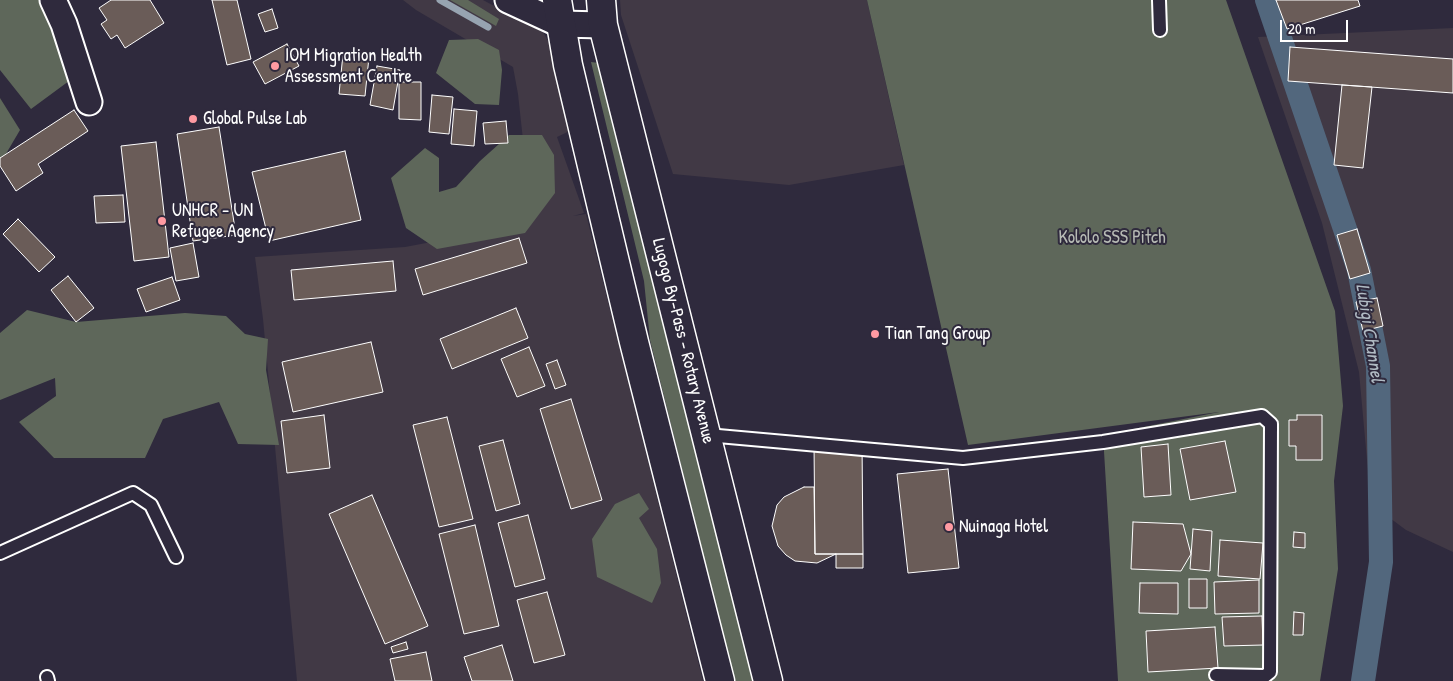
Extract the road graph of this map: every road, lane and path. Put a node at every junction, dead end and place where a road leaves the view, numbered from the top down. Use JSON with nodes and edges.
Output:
{"nodes":[{"id":1,"x":53,"y":0,"type":"edge"},
{"id":2,"x":508,"y":0,"type":"edge"},
{"id":3,"x":1159,"y":0,"type":"edge"},
{"id":4,"x":558,"y":12,"type":"edge"},
{"id":5,"x":602,"y":13,"type":"edge"},
{"id":6,"x":1160,"y":30,"type":"dead end"},
{"id":7,"x":88,"y":102,"type":"dead end"},
{"id":8,"x":707,"y":435,"type":"junction"},
{"id":9,"x":0,"y":553,"type":"edge"},
{"id":10,"x":176,"y":557,"type":"dead end"},
{"id":11,"x":1216,"y":675,"type":"dead end"},
{"id":12,"x":720,"y":681,"type":"edge"},
{"id":13,"x":768,"y":681,"type":"edge"}],
"edges":[{"from":1,"to":7,"type":"street"},
{"from":2,"to":4,"type":"street"},
{"from":3,"to":6,"type":"lane"},
{"from":4,"to":5,"type":"street"},
{"from":4,"to":12,"type":"main road"},
{"from":5,"to":8,"type":"main road","name":"Lugogo By-Pass - Rotary Avenue"},
{"from":8,"to":11,"type":"lane"},
{"from":8,"to":13,"type":"main road","name":"Lugogo By-Pass - Rotary Avenue"},
{"from":9,"to":10,"type":"lane"}]}
